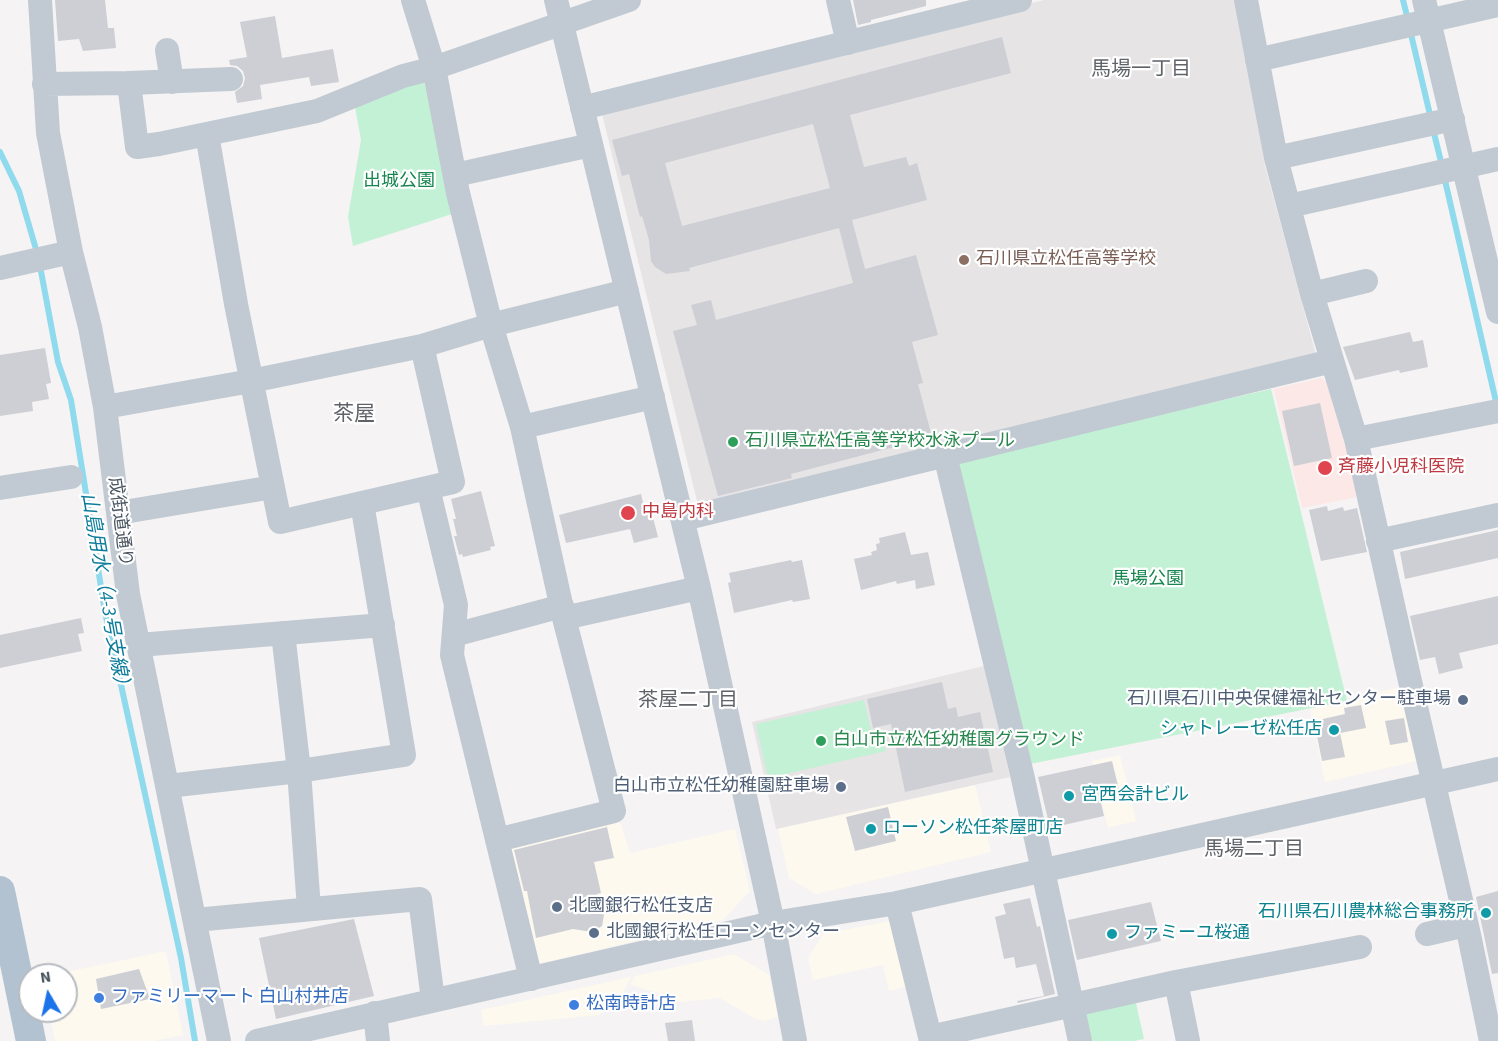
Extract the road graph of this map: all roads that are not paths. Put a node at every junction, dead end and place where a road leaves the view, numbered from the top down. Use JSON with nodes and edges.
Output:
{"nodes":[{"id":1,"x":40,"y":0,"type":"edge"},
{"id":2,"x":413,"y":0,"type":"edge"},
{"id":3,"x":556,"y":0,"type":"edge"},
{"id":4,"x":629,"y":0,"type":"edge"},
{"id":5,"x":838,"y":0,"type":"edge"},
{"id":6,"x":1020,"y":0,"type":"edge"},
{"id":7,"x":1246,"y":0,"type":"edge"},
{"id":8,"x":1498,"y":5,"type":"edge"},
{"id":9,"x":941,"y":9,"type":"edge"},
{"id":10,"x":1417,"y":18,"type":"edge"},
{"id":11,"x":561,"y":24,"type":"junction"},
{"id":12,"x":848,"y":43,"type":"junction"},
{"id":13,"x":167,"y":50,"type":"dead end"},
{"id":14,"x":1257,"y":60,"type":"junction"},
{"id":15,"x":434,"y":68,"type":"junction"},
{"id":16,"x":231,"y":80,"type":"dead end"},
{"id":17,"x":172,"y":82,"type":"junction"},
{"id":18,"x":129,"y":83,"type":"junction"},
{"id":19,"x":44,"y":84,"type":"junction"},
{"id":20,"x":582,"y":108,"type":"junction"},
{"id":21,"x":1437,"y":123,"type":"junction"},
{"id":22,"x":207,"y":134,"type":"junction"},
{"id":23,"x":591,"y":145,"type":"junction"},
{"id":24,"x":1276,"y":158,"type":"junction"},
{"id":25,"x":1498,"y":159,"type":"edge"},
{"id":26,"x":1448,"y":170,"type":"junction"},
{"id":27,"x":455,"y":175,"type":"junction"},
{"id":28,"x":1289,"y":206,"type":"junction"},
{"id":29,"x":71,"y":252,"type":"junction"},
{"id":30,"x":1492,"y":262,"type":"edge"},
{"id":31,"x":0,"y":268,"type":"edge"},
{"id":32,"x":1366,"y":281,"type":"dead end"},
{"id":33,"x":627,"y":291,"type":"junction"},
{"id":34,"x":1311,"y":294,"type":"junction"},
{"id":35,"x":1498,"y":312,"type":"edge"},
{"id":36,"x":491,"y":326,"type":"junction"},
{"id":37,"x":422,"y":346,"type":"junction"},
{"id":38,"x":1332,"y":361,"type":"junction"},
{"id":39,"x":251,"y":381,"type":"junction"},
{"id":40,"x":652,"y":398,"type":"junction"},
{"id":41,"x":105,"y":407,"type":"junction"},
{"id":42,"x":1493,"y":412,"type":"edge"},
{"id":43,"x":522,"y":427,"type":"junction"},
{"id":44,"x":1356,"y":439,"type":"junction"},
{"id":45,"x":945,"y":455,"type":"junction"},
{"id":46,"x":71,"y":477,"type":"dead end"},
{"id":47,"x":273,"y":487,"type":"junction"},
{"id":48,"x":0,"y":488,"type":"edge"},
{"id":49,"x":428,"y":488,"type":"junction"},
{"id":50,"x":362,"y":503,"type":"junction"},
{"id":51,"x":118,"y":513,"type":"junction"},
{"id":52,"x":1498,"y":516,"type":"edge"},
{"id":53,"x":683,"y":519,"type":"junction"},
{"id":54,"x":1378,"y":541,"type":"junction"},
{"id":55,"x":699,"y":588,"type":"junction"},
{"id":56,"x":563,"y":612,"type":"junction"},
{"id":57,"x":383,"y":625,"type":"junction"},
{"id":58,"x":283,"y":633,"type":"junction"},
{"id":59,"x":454,"y":635,"type":"junction"},
{"id":60,"x":139,"y":645,"type":"junction"},
{"id":61,"x":1498,"y":770,"type":"edge"},
{"id":62,"x":299,"y":771,"type":"junction"},
{"id":63,"x":1433,"y":784,"type":"junction"},
{"id":64,"x":168,"y":786,"type":"junction"},
{"id":65,"x":497,"y":840,"type":"junction"},
{"id":66,"x":1044,"y":870,"type":"junction"},
{"id":67,"x":897,"y":903,"type":"junction"},
{"id":68,"x":2,"y":909,"type":"edge"},
{"id":69,"x":309,"y":909,"type":"junction"},
{"id":70,"x":195,"y":920,"type":"junction"},
{"id":71,"x":773,"y":923,"type":"junction"},
{"id":72,"x":1466,"y":925,"type":"junction"},
{"id":73,"x":1427,"y":934,"type":"dead end"},
{"id":74,"x":1360,"y":947,"type":"dead end"},
{"id":75,"x":531,"y":979,"type":"junction"},
{"id":76,"x":1176,"y":982,"type":"junction"},
{"id":77,"x":433,"y":1000,"type":"junction"},
{"id":78,"x":1072,"y":1006,"type":"junction"},
{"id":79,"x":375,"y":1013,"type":"junction"},
{"id":80,"x":930,"y":1039,"type":"edge"},
{"id":81,"x":31,"y":1041,"type":"edge"},
{"id":82,"x":219,"y":1041,"type":"edge"},
{"id":83,"x":257,"y":1041,"type":"edge"},
{"id":84,"x":378,"y":1041,"type":"edge"},
{"id":85,"x":795,"y":1041,"type":"edge"},
{"id":86,"x":1080,"y":1041,"type":"edge"},
{"id":87,"x":1188,"y":1041,"type":"edge"},
{"id":88,"x":1491,"y":1041,"type":"edge"}],
"edges":[{"from":1,"to":19,"type":"street","name":"成街道通り"},
{"from":2,"to":15,"type":"street"},
{"from":3,"to":11,"type":"street"},
{"from":4,"to":11,"type":"street"},
{"from":5,"to":12,"type":"street"},
{"from":6,"to":9,"type":"street"},
{"from":7,"to":14,"type":"street"},
{"from":8,"to":10,"type":"street"},
{"from":9,"to":12,"type":"street"},
{"from":10,"to":14,"type":"street"},
{"from":10,"to":21,"type":"street"},
{"from":11,"to":15,"type":"street"},
{"from":11,"to":20,"type":"street"},
{"from":12,"to":20,"type":"street"},
{"from":13,"to":17,"type":"street"},
{"from":14,"to":24,"type":"street"},
{"from":15,"to":22,"type":"street"},
{"from":15,"to":27,"type":"street"},
{"from":16,"to":17,"type":"street"},
{"from":17,"to":18,"type":"street"},
{"from":18,"to":19,"type":"street"},
{"from":18,"to":22,"type":"street"},
{"from":19,"to":29,"type":"street","name":"成街道通り"},
{"from":20,"to":23,"type":"street"},
{"from":21,"to":24,"type":"street"},
{"from":21,"to":26,"type":"street"},
{"from":22,"to":39,"type":"street"},
{"from":23,"to":27,"type":"street"},
{"from":23,"to":33,"type":"street"},
{"from":24,"to":28,"type":"street"},
{"from":25,"to":26,"type":"street"},
{"from":26,"to":28,"type":"street"},
{"from":26,"to":30,"type":"street"},
{"from":27,"to":36,"type":"street"},
{"from":28,"to":34,"type":"street"},
{"from":29,"to":31,"type":"street"},
{"from":29,"to":41,"type":"street","name":"成街道通り"},
{"from":30,"to":35,"type":"street"},
{"from":32,"to":34,"type":"street"},
{"from":33,"to":36,"type":"street"},
{"from":33,"to":40,"type":"street"},
{"from":34,"to":38,"type":"street"},
{"from":36,"to":37,"type":"street"},
{"from":36,"to":43,"type":"street"},
{"from":37,"to":39,"type":"street"},
{"from":37,"to":49,"type":"street"},
{"from":38,"to":44,"type":"street"},
{"from":38,"to":45,"type":"street"},
{"from":39,"to":41,"type":"street"},
{"from":39,"to":47,"type":"street"},
{"from":40,"to":43,"type":"street"},
{"from":40,"to":53,"type":"street"},
{"from":41,"to":51,"type":"street","name":"成街道通り"},
{"from":42,"to":44,"type":"street"},
{"from":43,"to":56,"type":"street"},
{"from":44,"to":54,"type":"street"},
{"from":45,"to":53,"type":"street"},
{"from":45,"to":66,"type":"street"},
{"from":46,"to":48,"type":"street"},
{"from":47,"to":50,"type":"street"},
{"from":47,"to":51,"type":"street"},
{"from":49,"to":50,"type":"street"},
{"from":49,"to":59,"type":"street"},
{"from":50,"to":57,"type":"street"},
{"from":51,"to":60,"type":"street","name":"成街道通り"},
{"from":52,"to":54,"type":"street"},
{"from":53,"to":55,"type":"street"},
{"from":54,"to":63,"type":"street"},
{"from":55,"to":56,"type":"street"},
{"from":55,"to":71,"type":"street"},
{"from":56,"to":59,"type":"street"},
{"from":56,"to":65,"type":"street"},
{"from":57,"to":58,"type":"street"},
{"from":57,"to":62,"type":"street"},
{"from":58,"to":60,"type":"street"},
{"from":58,"to":62,"type":"street"},
{"from":59,"to":65,"type":"street"},
{"from":60,"to":64,"type":"street","name":"成街道通り"},
{"from":61,"to":63,"type":"street"},
{"from":62,"to":64,"type":"street"},
{"from":62,"to":69,"type":"street"},
{"from":63,"to":66,"type":"street"},
{"from":63,"to":72,"type":"street"},
{"from":64,"to":70,"type":"street","name":"成街道通り"},
{"from":65,"to":75,"type":"street"},
{"from":66,"to":67,"type":"street"},
{"from":66,"to":78,"type":"street"},
{"from":67,"to":71,"type":"street"},
{"from":67,"to":80,"type":"street"},
{"from":68,"to":81,"type":"main road"},
{"from":69,"to":70,"type":"street"},
{"from":69,"to":77,"type":"street"},
{"from":70,"to":82,"type":"street","name":"成街道通り"},
{"from":71,"to":75,"type":"street"},
{"from":71,"to":85,"type":"street"},
{"from":72,"to":73,"type":"street"},
{"from":72,"to":88,"type":"street"},
{"from":74,"to":76,"type":"street"},
{"from":75,"to":77,"type":"street"},
{"from":76,"to":78,"type":"street"},
{"from":76,"to":87,"type":"street"},
{"from":77,"to":79,"type":"street"},
{"from":78,"to":80,"type":"street"},
{"from":78,"to":86,"type":"street"},
{"from":79,"to":83,"type":"street"},
{"from":79,"to":84,"type":"street"}]}
